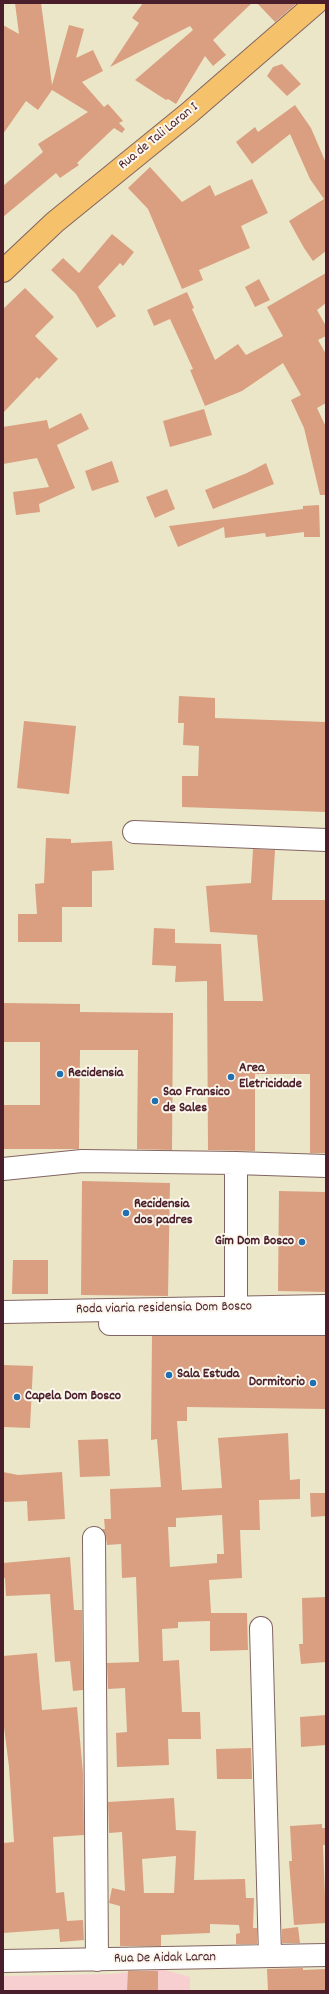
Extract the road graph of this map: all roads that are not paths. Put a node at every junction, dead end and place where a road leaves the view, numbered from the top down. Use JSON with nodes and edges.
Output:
{"nodes":[{"id":1,"x":316,"y":3,"type":"edge"},
{"id":2,"x":3,"y":271,"type":"edge"},
{"id":3,"x":134,"y":832,"type":"dead end"},
{"id":4,"x":326,"y":840,"type":"edge"},
{"id":5,"x":236,"y":1163,"type":"junction"},
{"id":6,"x":326,"y":1166,"type":"edge"},
{"id":7,"x":3,"y":1169,"type":"edge"},
{"id":8,"x":326,"y":1306,"type":"edge"},
{"id":9,"x":3,"y":1312,"type":"edge"},
{"id":10,"x":236,"y":1316,"type":"junction"},
{"id":11,"x":326,"y":1324,"type":"edge"},
{"id":12,"x":3,"y":1325,"type":"edge"},
{"id":13,"x":94,"y":1538,"type":"dead end"},
{"id":14,"x":261,"y":1628,"type":"dead end"},
{"id":15,"x":326,"y":1955,"type":"edge"},
{"id":16,"x":270,"y":1956,"type":"junction"},
{"id":17,"x":97,"y":1960,"type":"junction"},
{"id":18,"x":3,"y":1961,"type":"edge"}],
"edges":[{"from":1,"to":2,"type":"main road","name":"Rua de Tali Laran I"},
{"from":3,"to":4,"type":"street"},
{"from":5,"to":6,"type":"street"},
{"from":5,"to":7,"type":"street"},
{"from":5,"to":10,"type":"street"},
{"from":8,"to":10,"type":"street","name":"Roda viaria residensia Dom Bosco"},
{"from":9,"to":10,"type":"street","name":"Roda viaria residensia Dom Bosco"},
{"from":10,"to":11,"type":"street"},
{"from":10,"to":12,"type":"street"},
{"from":13,"to":17,"type":"street"},
{"from":14,"to":16,"type":"street"},
{"from":15,"to":16,"type":"street","name":"Rua De Aidak Laran"},
{"from":16,"to":17,"type":"street","name":"Rua De Aidak Laran"},
{"from":17,"to":18,"type":"street","name":"Rua De Aidak Laran"}]}
